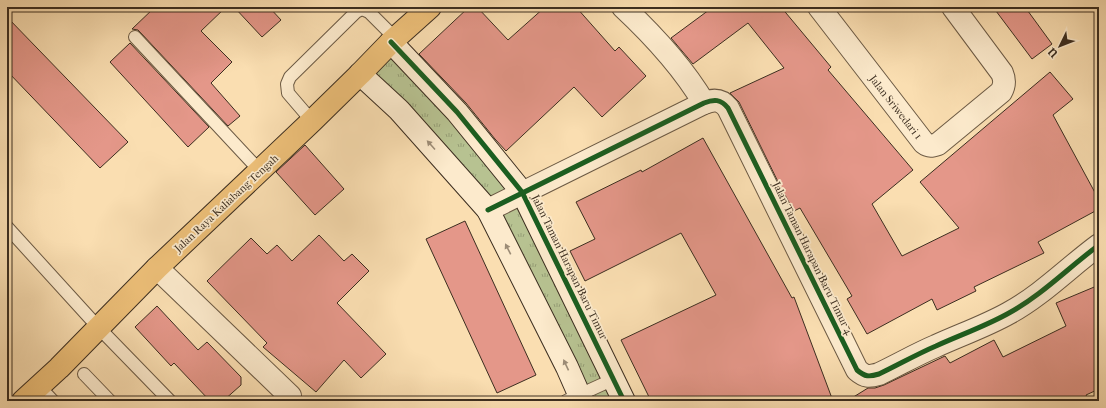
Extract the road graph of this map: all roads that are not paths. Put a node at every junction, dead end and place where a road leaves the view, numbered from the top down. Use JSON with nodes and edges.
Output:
{"nodes":[{"id":1,"x":430,"y":7,"type":"edge"},
{"id":2,"x":624,"y":7,"type":"edge"},
{"id":3,"x":819,"y":7,"type":"edge"},
{"id":4,"x":953,"y":7,"type":"edge"},
{"id":5,"x":135,"y":37,"type":"dead end"},
{"id":6,"x":393,"y":40,"type":"junction"},
{"id":7,"x":360,"y":74,"type":"junction"},
{"id":8,"x":704,"y":103,"type":"junction"},
{"id":9,"x":312,"y":121,"type":"junction"},
{"id":10,"x":260,"y":172,"type":"junction"},
{"id":11,"x":522,"y":192,"type":"junction"},
{"id":12,"x":488,"y":210,"type":"junction"},
{"id":13,"x":7,"y":227,"type":"edge"},
{"id":14,"x":1099,"y":245,"type":"edge"},
{"id":15,"x":157,"y":268,"type":"junction"},
{"id":16,"x":98,"y":327,"type":"junction"},
{"id":17,"x":84,"y":374,"type":"dead end"},
{"id":18,"x":614,"y":379,"type":"junction"},
{"id":19,"x":46,"y":394,"type":"edge"},
{"id":20,"x":290,"y":396,"type":"dead end"},
{"id":21,"x":576,"y":399,"type":"edge"},
{"id":22,"x":23,"y":401,"type":"edge"},
{"id":23,"x":110,"y":401,"type":"edge"},
{"id":24,"x":170,"y":401,"type":"edge"},
{"id":25,"x":624,"y":401,"type":"edge"}],
"edges":[{"from":1,"to":6,"type":"main road","name":"Jalan Raya Kaliabang Tengah"},
{"from":2,"to":8,"type":"street"},
{"from":3,"to":4,"type":"street","name":"Jalan Sriwedari 1"},
{"from":5,"to":10,"type":"lane"},
{"from":6,"to":7,"type":"main road","name":"Jalan Raya Kaliabang Tengah"},
{"from":6,"to":9,"type":"lane"},
{"from":6,"to":11,"type":"street","name":"Jalan Taman Harapan Baru Timur"},
{"from":7,"to":9,"type":"main road","name":"Jalan Raya Kaliabang Tengah"},
{"from":12,"to":7,"type":"street","one_way":true},
{"from":8,"to":11,"type":"street","name":"Jalan Taman Harapan Baru Timur 4"},
{"from":8,"to":14,"type":"street","name":"Jalan Taman Harapan Baru Timur 4"},
{"from":9,"to":10,"type":"main road","name":"Jalan Raya Kaliabang Tengah"},
{"from":10,"to":15,"type":"main road","name":"Jalan Raya Kaliabang Tengah"},
{"from":11,"to":12,"type":"street","name":"Jalan Taman Harapan Baru Timur 4"},
{"from":11,"to":18,"type":"street","name":"Jalan Taman Harapan Baru Timur"},
{"from":21,"to":12,"type":"street","one_way":true},
{"from":13,"to":16,"type":"lane"},
{"from":15,"to":16,"type":"main road","name":"Jalan Raya Kaliabang Tengah"},
{"from":15,"to":20,"type":"street"},
{"from":16,"to":19,"type":"main road","name":"Jalan Raya Kaliabang Tengah"},
{"from":16,"to":24,"type":"lane"},
{"from":17,"to":23,"type":"lane"},
{"from":18,"to":21,"type":"lane"},
{"from":18,"to":25,"type":"street","name":"Jalan Taman Harapan Baru Timur"},
{"from":19,"to":22,"type":"main road","name":"Jalan Raya Kaliabang Tengah"}]}
